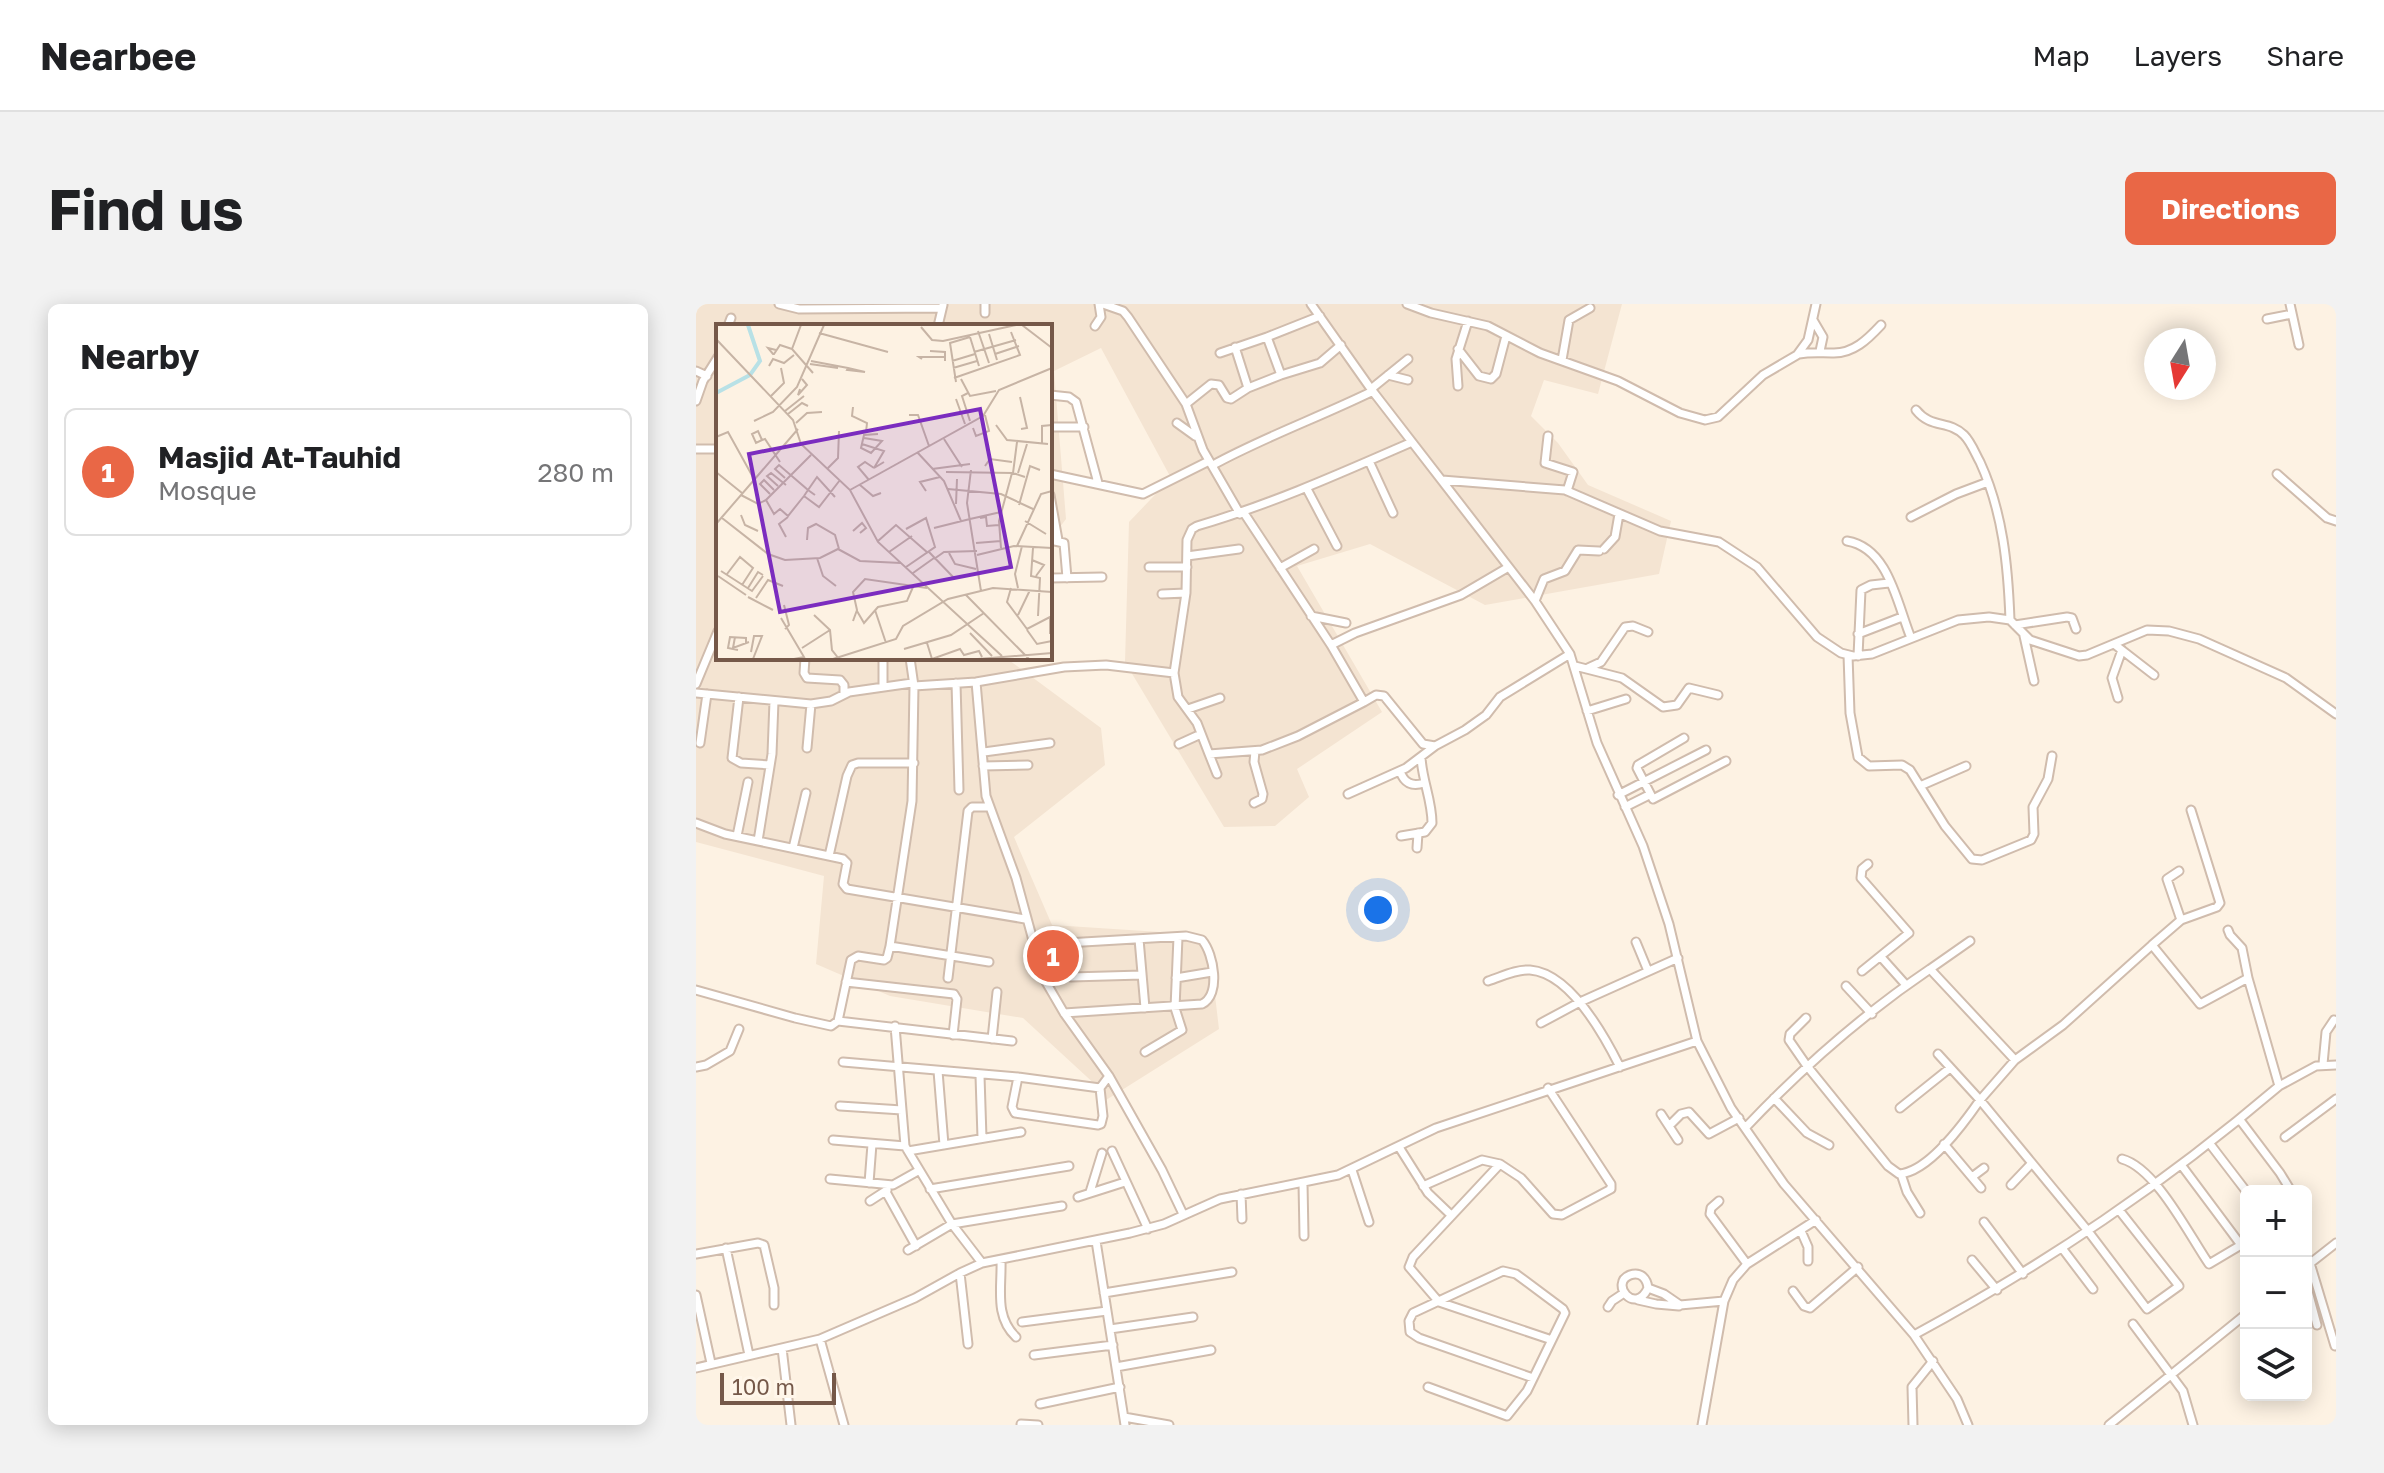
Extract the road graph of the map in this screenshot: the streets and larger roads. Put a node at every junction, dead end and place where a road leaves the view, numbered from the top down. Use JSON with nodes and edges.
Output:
{"nodes":[{"id":1,"x":779,"y":304,"type":"edge"},
{"id":2,"x":985,"y":304,"type":"edge"},
{"id":3,"x":1101,"y":304,"type":"edge"},
{"id":4,"x":1311,"y":304,"type":"edge"},
{"id":5,"x":1407,"y":304,"type":"edge"},
{"id":6,"x":1816,"y":304,"type":"edge"},
{"id":7,"x":2290,"y":304,"type":"edge"},
{"id":8,"x":943,"y":306,"type":"edge"},
{"id":9,"x":814,"y":307,"type":"edge"},
{"id":10,"x":850,"y":307,"type":"edge"},
{"id":11,"x":1590,"y":308,"type":"dead end"},
{"id":12,"x":985,"y":313,"type":"dead end"},
{"id":13,"x":2292,"y":314,"type":"junction"},
{"id":14,"x":1320,"y":316,"type":"junction"},
{"id":15,"x":2267,"y":319,"type":"dead end"},
{"id":16,"x":1813,"y":320,"type":"junction"},
{"id":17,"x":1468,"y":321,"type":"junction"},
{"id":18,"x":1881,"y":325,"type":"dead end"},
{"id":19,"x":1095,"y":326,"type":"dead end"},
{"id":20,"x":1506,"y":336,"type":"junction"},
{"id":21,"x":1267,"y":337,"type":"junction"},
{"id":22,"x":1341,"y":345,"type":"junction"},
{"id":23,"x":2299,"y":345,"type":"dead end"},
{"id":24,"x":1235,"y":347,"type":"junction"},
{"id":25,"x":1458,"y":349,"type":"junction"},
{"id":26,"x":1820,"y":351,"type":"junction"},
{"id":27,"x":1220,"y":353,"type":"dead end"},
{"id":28,"x":1797,"y":355,"type":"junction"},
{"id":29,"x":1408,"y":359,"type":"dead end"},
{"id":30,"x":716,"y":360,"type":"edge"},
{"id":31,"x":1562,"y":360,"type":"junction"},
{"id":32,"x":696,"y":371,"type":"edge"},
{"id":33,"x":1281,"y":375,"type":"junction"},
{"id":34,"x":1388,"y":375,"type":"junction"},
{"id":35,"x":707,"y":376,"type":"junction"},
{"id":36,"x":1408,"y":380,"type":"dead end"},
{"id":37,"x":1458,"y":386,"type":"dead end"},
{"id":38,"x":1248,"y":388,"type":"junction"},
{"id":39,"x":1372,"y":390,"type":"junction"},
{"id":40,"x":1052,"y":395,"type":"edge"},
{"id":41,"x":696,"y":401,"type":"edge"},
{"id":42,"x":1186,"y":404,"type":"junction"},
{"id":43,"x":1916,"y":410,"type":"dead end"},
{"id":44,"x":1177,"y":423,"type":"dead end"},
{"id":45,"x":1052,"y":427,"type":"edge"},
{"id":46,"x":1084,"y":427,"type":"junction"},
{"id":47,"x":1548,"y":436,"type":"dead end"},
{"id":48,"x":1197,"y":438,"type":"junction"},
{"id":49,"x":1412,"y":442,"type":"junction"},
{"id":50,"x":1369,"y":461,"type":"junction"},
{"id":51,"x":1211,"y":463,"type":"junction"},
{"id":52,"x":1052,"y":474,"type":"edge"},
{"id":53,"x":2277,"y":474,"type":"dead end"},
{"id":54,"x":1441,"y":480,"type":"junction"},
{"id":55,"x":1988,"y":482,"type":"junction"},
{"id":56,"x":1098,"y":483,"type":"junction"},
{"id":57,"x":1307,"y":489,"type":"junction"},
{"id":58,"x":1567,"y":491,"type":"junction"},
{"id":59,"x":1242,"y":513,"type":"junction"},
{"id":60,"x":1393,"y":513,"type":"dead end"},
{"id":61,"x":1619,"y":514,"type":"junction"},
{"id":62,"x":1911,"y":517,"type":"dead end"},
{"id":63,"x":1052,"y":518,"type":"edge"},
{"id":64,"x":2336,"y":521,"type":"edge"},
{"id":65,"x":1054,"y":540,"type":"edge"},
{"id":66,"x":1847,"y":541,"type":"dead end"},
{"id":67,"x":1337,"y":546,"type":"dead end"},
{"id":68,"x":1239,"y":549,"type":"dead end"},
{"id":69,"x":1314,"y":549,"type":"dead end"},
{"id":70,"x":1187,"y":556,"type":"junction"},
{"id":71,"x":1149,"y":567,"type":"dead end"},
{"id":72,"x":1187,"y":567,"type":"junction"},
{"id":73,"x":1280,"y":568,"type":"junction"},
{"id":74,"x":1507,"y":568,"type":"junction"},
{"id":75,"x":1102,"y":577,"type":"dead end"},
{"id":76,"x":1052,"y":578,"type":"edge"},
{"id":77,"x":1067,"y":578,"type":"junction"},
{"id":78,"x":1889,"y":583,"type":"junction"},
{"id":79,"x":1186,"y":593,"type":"junction"},
{"id":80,"x":1162,"y":594,"type":"dead end"},
{"id":81,"x":1535,"y":601,"type":"junction"},
{"id":82,"x":1311,"y":616,"type":"junction"},
{"id":83,"x":1902,"y":617,"type":"junction"},
{"id":84,"x":1346,"y":623,"type":"dead end"},
{"id":85,"x":2012,"y":623,"type":"junction"},
{"id":86,"x":2076,"y":629,"type":"dead end"},
{"id":87,"x":1648,"y":632,"type":"dead end"},
{"id":88,"x":1858,"y":634,"type":"junction"},
{"id":89,"x":716,"y":636,"type":"edge"},
{"id":90,"x":2024,"y":636,"type":"junction"},
{"id":91,"x":1911,"y":638,"type":"junction"},
{"id":92,"x":2114,"y":644,"type":"junction"},
{"id":93,"x":1331,"y":645,"type":"junction"},
{"id":94,"x":2122,"y":650,"type":"junction"},
{"id":95,"x":1570,"y":654,"type":"junction"},
{"id":96,"x":1848,"y":655,"type":"junction"},
{"id":97,"x":1858,"y":656,"type":"junction"},
{"id":98,"x":805,"y":660,"type":"edge"},
{"id":99,"x":883,"y":660,"type":"edge"},
{"id":100,"x":910,"y":660,"type":"edge"},
{"id":101,"x":1575,"y":666,"type":"junction"},
{"id":102,"x":1588,"y":668,"type":"junction"},
{"id":103,"x":1174,"y":673,"type":"junction"},
{"id":104,"x":2154,"y":675,"type":"dead end"},
{"id":105,"x":2034,"y":681,"type":"dead end"},
{"id":106,"x":976,"y":682,"type":"junction"},
{"id":107,"x":956,"y":683,"type":"junction"},
{"id":108,"x":696,"y":684,"type":"edge"},
{"id":109,"x":913,"y":685,"type":"junction"},
{"id":110,"x":883,"y":687,"type":"junction"},
{"id":111,"x":696,"y":693,"type":"edge"},
{"id":112,"x":707,"y":694,"type":"junction"},
{"id":113,"x":844,"y":694,"type":"junction"},
{"id":114,"x":1718,"y":695,"type":"dead end"},
{"id":115,"x":739,"y":697,"type":"junction"},
{"id":116,"x":1220,"y":698,"type":"dead end"},
{"id":117,"x":2118,"y":698,"type":"dead end"},
{"id":118,"x":1626,"y":699,"type":"dead end"},
{"id":119,"x":774,"y":701,"type":"junction"},
{"id":120,"x":1364,"y":702,"type":"junction"},
{"id":121,"x":811,"y":704,"type":"junction"},
{"id":122,"x":1188,"y":709,"type":"junction"},
{"id":123,"x":1587,"y":711,"type":"junction"},
{"id":124,"x":2336,"y":714,"type":"edge"},
{"id":125,"x":1201,"y":734,"type":"junction"},
{"id":126,"x":1684,"y":738,"type":"dead end"},
{"id":127,"x":700,"y":743,"type":"dead end"},
{"id":128,"x":1050,"y":743,"type":"dead end"},
{"id":129,"x":1179,"y":744,"type":"dead end"},
{"id":130,"x":1435,"y":746,"type":"junction"},
{"id":131,"x":807,"y":748,"type":"dead end"},
{"id":132,"x":1706,"y":750,"type":"dead end"},
{"id":133,"x":1255,"y":751,"type":"junction"},
{"id":134,"x":984,"y":752,"type":"junction"},
{"id":135,"x":1209,"y":754,"type":"junction"},
{"id":136,"x":2052,"y":756,"type":"dead end"},
{"id":137,"x":1421,"y":757,"type":"junction"},
{"id":138,"x":1726,"y":761,"type":"dead end"},
{"id":139,"x":914,"y":763,"type":"junction"},
{"id":140,"x":770,"y":765,"type":"junction"},
{"id":141,"x":1028,"y":765,"type":"dead end"},
{"id":142,"x":983,"y":766,"type":"junction"},
{"id":143,"x":1966,"y":766,"type":"dead end"},
{"id":144,"x":1400,"y":771,"type":"junction"},
{"id":145,"x":1217,"y":774,"type":"dead end"},
{"id":146,"x":748,"y":782,"type":"dead end"},
{"id":147,"x":1424,"y":783,"type":"junction"},
{"id":148,"x":1644,"y":784,"type":"junction"},
{"id":149,"x":1920,"y":786,"type":"junction"},
{"id":150,"x":959,"y":790,"type":"dead end"},
{"id":151,"x":806,"y":793,"type":"dead end"},
{"id":152,"x":1348,"y":794,"type":"dead end"},
{"id":153,"x":1618,"y":795,"type":"junction"},
{"id":154,"x":1649,"y":795,"type":"junction"},
{"id":155,"x":1254,"y":803,"type":"dead end"},
{"id":156,"x":989,"y":807,"type":"junction"},
{"id":157,"x":1625,"y":807,"type":"junction"},
{"id":158,"x":2191,"y":810,"type":"dead end"},
{"id":159,"x":696,"y":823,"type":"edge"},
{"id":160,"x":1418,"y":833,"type":"junction"},
{"id":161,"x":737,"y":836,"type":"junction"},
{"id":162,"x":1401,"y":836,"type":"dead end"},
{"id":163,"x":758,"y":841,"type":"junction"},
{"id":164,"x":793,"y":848,"type":"junction"},
{"id":165,"x":1417,"y":848,"type":"dead end"},
{"id":166,"x":829,"y":856,"type":"junction"},
{"id":167,"x":1868,"y":864,"type":"dead end"},
{"id":168,"x":2179,"y":871,"type":"dead end"},
{"id":169,"x":899,"y":898,"type":"junction"},
{"id":170,"x":957,"y":908,"type":"junction"},
{"id":171,"x":1025,"y":919,"type":"junction"},
{"id":172,"x":2181,"y":920,"type":"junction"},
{"id":173,"x":2228,"y":930,"type":"dead end"},
{"id":174,"x":1178,"y":937,"type":"junction"},
{"id":175,"x":1139,"y":939,"type":"junction"},
{"id":176,"x":1970,"y":941,"type":"dead end"},
{"id":177,"x":1636,"y":942,"type":"dead end"},
{"id":178,"x":1032,"y":945,"type":"junction"},
{"id":179,"x":2152,"y":945,"type":"junction"},
{"id":180,"x":890,"y":946,"type":"junction"},
{"id":181,"x":950,"y":957,"type":"junction"},
{"id":182,"x":1881,"y":957,"type":"junction"},
{"id":183,"x":1678,"y":958,"type":"junction"},
{"id":184,"x":989,"y":962,"type":"dead end"},
{"id":185,"x":1930,"y":969,"type":"junction"},
{"id":186,"x":1648,"y":971,"type":"junction"},
{"id":187,"x":1862,"y":971,"type":"dead end"},
{"id":188,"x":1212,"y":972,"type":"junction"},
{"id":189,"x":1142,"y":975,"type":"junction"},
{"id":190,"x":1071,"y":977,"type":"dead end"},
{"id":191,"x":948,"y":978,"type":"dead end"},
{"id":192,"x":1176,"y":978,"type":"junction"},
{"id":193,"x":2248,"y":978,"type":"junction"},
{"id":194,"x":1488,"y":981,"type":"dead end"},
{"id":195,"x":846,"y":982,"type":"junction"},
{"id":196,"x":1906,"y":985,"type":"junction"},
{"id":197,"x":1846,"y":986,"type":"dead end"},
{"id":198,"x":696,"y":990,"type":"edge"},
{"id":199,"x":997,"y":992,"type":"dead end"},
{"id":200,"x":1580,"y":1002,"type":"junction"},
{"id":201,"x":1145,"y":1008,"type":"junction"},
{"id":202,"x":1175,"y":1008,"type":"junction"},
{"id":203,"x":1064,"y":1013,"type":"junction"},
{"id":204,"x":1872,"y":1014,"type":"junction"},
{"id":205,"x":1806,"y":1018,"type":"dead end"},
{"id":206,"x":2334,"y":1020,"type":"edge"},
{"id":207,"x":838,"y":1021,"type":"junction"},
{"id":208,"x":1541,"y":1023,"type":"dead end"},
{"id":209,"x":895,"y":1026,"type":"junction"},
{"id":210,"x":739,"y":1029,"type":"dead end"},
{"id":211,"x":953,"y":1035,"type":"junction"},
{"id":212,"x":992,"y":1039,"type":"junction"},
{"id":213,"x":1012,"y":1041,"type":"dead end"},
{"id":214,"x":1697,"y":1041,"type":"junction"},
{"id":215,"x":1145,"y":1052,"type":"dead end"},
{"id":216,"x":1938,"y":1054,"type":"dead end"},
{"id":217,"x":2015,"y":1060,"type":"junction"},
{"id":218,"x":843,"y":1062,"type":"dead end"},
{"id":219,"x":2323,"y":1064,"type":"junction"},
{"id":220,"x":2336,"y":1065,"type":"edge"},
{"id":221,"x":897,"y":1066,"type":"junction"},
{"id":222,"x":1807,"y":1066,"type":"junction"},
{"id":223,"x":696,"y":1067,"type":"edge"},
{"id":224,"x":1620,"y":1067,"type":"junction"},
{"id":225,"x":1950,"y":1068,"type":"junction"},
{"id":226,"x":938,"y":1071,"type":"junction"},
{"id":227,"x":980,"y":1076,"type":"junction"},
{"id":228,"x":1109,"y":1076,"type":"junction"},
{"id":229,"x":1018,"y":1077,"type":"junction"},
{"id":230,"x":2279,"y":1086,"type":"junction"},
{"id":231,"x":1100,"y":1088,"type":"junction"},
{"id":232,"x":1548,"y":1088,"type":"junction"},
{"id":233,"x":1774,"y":1098,"type":"junction"},
{"id":234,"x":2336,"y":1099,"type":"edge"},
{"id":235,"x":1980,"y":1100,"type":"junction"},
{"id":236,"x":840,"y":1106,"type":"dead end"},
{"id":237,"x":1900,"y":1108,"type":"dead end"},
{"id":238,"x":902,"y":1110,"type":"junction"},
{"id":239,"x":1661,"y":1114,"type":"dead end"},
{"id":240,"x":1739,"y":1118,"type":"junction"},
{"id":241,"x":2240,"y":1120,"type":"junction"},
{"id":242,"x":1669,"y":1126,"type":"junction"},
{"id":243,"x":1746,"y":1127,"type":"junction"},
{"id":244,"x":1021,"y":1132,"type":"dead end"},
{"id":245,"x":2285,"y":1137,"type":"dead end"},
{"id":246,"x":982,"y":1138,"type":"junction"},
{"id":247,"x":833,"y":1140,"type":"dead end"},
{"id":248,"x":1678,"y":1140,"type":"dead end"},
{"id":249,"x":872,"y":1144,"type":"junction"},
{"id":250,"x":1944,"y":1144,"type":"junction"},
{"id":251,"x":2210,"y":1144,"type":"junction"},
{"id":252,"x":944,"y":1145,"type":"junction"},
{"id":253,"x":1829,"y":1145,"type":"dead end"},
{"id":254,"x":1399,"y":1147,"type":"junction"},
{"id":255,"x":906,"y":1148,"type":"junction"},
{"id":256,"x":1112,"y":1151,"type":"dead end"},
{"id":257,"x":1102,"y":1153,"type":"dead end"},
{"id":258,"x":2122,"y":1159,"type":"dead end"},
{"id":259,"x":2032,"y":1163,"type":"junction"},
{"id":260,"x":1500,"y":1164,"type":"junction"},
{"id":261,"x":1069,"y":1166,"type":"dead end"},
{"id":262,"x":2182,"y":1166,"type":"junction"},
{"id":263,"x":1984,"y":1168,"type":"dead end"},
{"id":264,"x":1352,"y":1170,"type":"junction"},
{"id":265,"x":918,"y":1171,"type":"junction"},
{"id":266,"x":1901,"y":1174,"type":"junction"},
{"id":267,"x":1972,"y":1177,"type":"junction"},
{"id":268,"x":830,"y":1179,"type":"dead end"},
{"id":269,"x":1125,"y":1182,"type":"junction"},
{"id":270,"x":869,"y":1183,"type":"junction"},
{"id":271,"x":1303,"y":1183,"type":"junction"},
{"id":272,"x":2011,"y":1185,"type":"dead end"},
{"id":273,"x":2157,"y":1185,"type":"junction"},
{"id":274,"x":2241,"y":1185,"type":"edge"},
{"id":275,"x":2287,"y":1185,"type":"edge"},
{"id":276,"x":1423,"y":1186,"type":"junction"},
{"id":277,"x":888,"y":1188,"type":"junction"},
{"id":278,"x":1981,"y":1188,"type":"dead end"},
{"id":279,"x":930,"y":1189,"type":"junction"},
{"id":280,"x":1090,"y":1192,"type":"junction"},
{"id":281,"x":1241,"y":1194,"type":"junction"},
{"id":282,"x":1078,"y":1197,"type":"dead end"},
{"id":283,"x":870,"y":1201,"type":"dead end"},
{"id":284,"x":1719,"y":1201,"type":"dead end"},
{"id":285,"x":1062,"y":1206,"type":"dead end"},
{"id":286,"x":2119,"y":1210,"type":"junction"},
{"id":287,"x":1920,"y":1213,"type":"dead end"},
{"id":288,"x":1183,"y":1214,"type":"junction"},
{"id":289,"x":1451,"y":1215,"type":"junction"},
{"id":290,"x":1242,"y":1219,"type":"dead end"},
{"id":291,"x":1816,"y":1220,"type":"junction"},
{"id":292,"x":1369,"y":1222,"type":"dead end"},
{"id":293,"x":1984,"y":1222,"type":"dead end"},
{"id":294,"x":952,"y":1224,"type":"junction"},
{"id":295,"x":1148,"y":1229,"type":"junction"},
{"id":296,"x":1801,"y":1231,"type":"junction"},
{"id":297,"x":2088,"y":1231,"type":"junction"},
{"id":298,"x":1304,"y":1236,"type":"dead end"},
{"id":299,"x":1096,"y":1241,"type":"junction"},
{"id":300,"x":2336,"y":1245,"type":"edge"},
{"id":301,"x":726,"y":1248,"type":"junction"},
{"id":302,"x":2062,"y":1248,"type":"junction"},
{"id":303,"x":696,"y":1254,"type":"edge"},
{"id":304,"x":1001,"y":1260,"type":"junction"},
{"id":305,"x":1972,"y":1260,"type":"dead end"},
{"id":306,"x":1808,"y":1261,"type":"dead end"},
{"id":307,"x":2312,"y":1262,"type":"edge"},
{"id":308,"x":982,"y":1263,"type":"junction"},
{"id":309,"x":1747,"y":1264,"type":"junction"},
{"id":310,"x":1858,"y":1267,"type":"junction"},
{"id":311,"x":1232,"y":1272,"type":"dead end"},
{"id":312,"x":960,"y":1273,"type":"junction"},
{"id":313,"x":2023,"y":1274,"type":"junction"},
{"id":314,"x":2312,"y":1277,"type":"edge"},
{"id":315,"x":1648,"y":1288,"type":"junction"},
{"id":316,"x":2093,"y":1289,"type":"dead end"},
{"id":317,"x":1997,"y":1290,"type":"junction"},
{"id":318,"x":1793,"y":1291,"type":"dead end"},
{"id":319,"x":1104,"y":1293,"type":"junction"},
{"id":320,"x":1624,"y":1293,"type":"junction"},
{"id":321,"x":696,"y":1295,"type":"edge"},
{"id":322,"x":1638,"y":1300,"type":"junction"},
{"id":323,"x":1724,"y":1301,"type":"junction"},
{"id":324,"x":1439,"y":1302,"type":"junction"},
{"id":325,"x":774,"y":1305,"type":"dead end"},
{"id":326,"x":1680,"y":1305,"type":"junction"},
{"id":327,"x":2312,"y":1306,"type":"edge"},
{"id":328,"x":1608,"y":1307,"type":"dead end"},
{"id":329,"x":1107,"y":1311,"type":"junction"},
{"id":330,"x":1193,"y":1317,"type":"dead end"},
{"id":331,"x":2240,"y":1319,"type":"edge"},
{"id":332,"x":1022,"y":1322,"type":"dead end"},
{"id":333,"x":2133,"y":1324,"type":"dead end"},
{"id":334,"x":2317,"y":1325,"type":"dead end"},
{"id":335,"x":1110,"y":1329,"type":"junction"},
{"id":336,"x":1914,"y":1335,"type":"junction"},
{"id":337,"x":1016,"y":1337,"type":"dead end"},
{"id":338,"x":820,"y":1339,"type":"junction"},
{"id":339,"x":1552,"y":1340,"type":"junction"},
{"id":340,"x":968,"y":1344,"type":"dead end"},
{"id":341,"x":1113,"y":1345,"type":"junction"},
{"id":342,"x":2335,"y":1346,"type":"edge"},
{"id":343,"x":782,"y":1348,"type":"junction"},
{"id":344,"x":1211,"y":1350,"type":"dead end"},
{"id":345,"x":749,"y":1355,"type":"junction"},
{"id":346,"x":1034,"y":1355,"type":"dead end"},
{"id":347,"x":1933,"y":1361,"type":"junction"},
{"id":348,"x":711,"y":1363,"type":"junction"},
{"id":349,"x":1116,"y":1367,"type":"junction"},
{"id":350,"x":696,"y":1368,"type":"edge"},
{"id":351,"x":2172,"y":1373,"type":"junction"},
{"id":352,"x":1533,"y":1378,"type":"junction"},
{"id":353,"x":1120,"y":1387,"type":"junction"},
{"id":354,"x":1428,"y":1387,"type":"dead end"},
{"id":355,"x":1040,"y":1404,"type":"dead end"},
{"id":356,"x":1506,"y":1420,"type":"edge"},
{"id":357,"x":1125,"y":1421,"type":"edge"},
{"id":358,"x":1021,"y":1424,"type":"edge"},
{"id":359,"x":791,"y":1425,"type":"edge"},
{"id":360,"x":844,"y":1425,"type":"edge"},
{"id":361,"x":1038,"y":1425,"type":"edge"},
{"id":362,"x":1169,"y":1425,"type":"edge"},
{"id":363,"x":1702,"y":1425,"type":"edge"},
{"id":364,"x":1913,"y":1425,"type":"edge"},
{"id":365,"x":1968,"y":1425,"type":"edge"},
{"id":366,"x":2109,"y":1425,"type":"edge"},
{"id":367,"x":2193,"y":1425,"type":"edge"}],
"edges":[{"from":1,"to":9,"type":"street"},
{"from":2,"to":12,"type":"street"},
{"from":3,"to":19,"type":"street"},
{"from":3,"to":42,"type":"street"},
{"from":4,"to":14,"type":"street"},
{"from":5,"to":17,"type":"street"},
{"from":6,"to":16,"type":"street"},
{"from":7,"to":13,"type":"street"},
{"from":8,"to":10,"type":"street"},
{"from":9,"to":10,"type":"street"},
{"from":11,"to":31,"type":"street"},
{"from":13,"to":15,"type":"street"},
{"from":13,"to":23,"type":"street"},
{"from":14,"to":21,"type":"street"},
{"from":14,"to":22,"type":"street"},
{"from":16,"to":26,"type":"street"},
{"from":16,"to":28,"type":"street"},
{"from":17,"to":20,"type":"street"},
{"from":17,"to":25,"type":"street"},
{"from":18,"to":26,"type":"street"},
{"from":20,"to":25,"type":"street"},
{"from":20,"to":31,"type":"street"},
{"from":21,"to":24,"type":"street"},
{"from":21,"to":33,"type":"street"},
{"from":22,"to":33,"type":"street"},
{"from":22,"to":39,"type":"street"},
{"from":24,"to":27,"type":"street"},
{"from":24,"to":38,"type":"street"},
{"from":25,"to":37,"type":"street"},
{"from":26,"to":28,"type":"street"},
{"from":28,"to":31,"type":"street"},
{"from":29,"to":34,"type":"street"},
{"from":30,"to":35,"type":"street"},
{"from":32,"to":35,"type":"street"},
{"from":33,"to":38,"type":"street"},
{"from":34,"to":36,"type":"street"},
{"from":34,"to":39,"type":"street"},
{"from":35,"to":41,"type":"street"},
{"from":38,"to":42,"type":"street"},
{"from":39,"to":49,"type":"street"},
{"from":39,"to":51,"type":"street"},
{"from":40,"to":46,"type":"street"},
{"from":42,"to":48,"type":"street"},
{"from":43,"to":55,"type":"street"},
{"from":44,"to":48,"type":"street"},
{"from":45,"to":46,"type":"street"},
{"from":46,"to":56,"type":"street"},
{"from":47,"to":58,"type":"street"},
{"from":48,"to":51,"type":"street"},
{"from":49,"to":50,"type":"street"},
{"from":49,"to":54,"type":"street"},
{"from":50,"to":57,"type":"street"},
{"from":50,"to":60,"type":"street"},
{"from":51,"to":56,"type":"street"},
{"from":51,"to":59,"type":"street"},
{"from":52,"to":56,"type":"street"},
{"from":53,"to":64,"type":"street"},
{"from":54,"to":58,"type":"street"},
{"from":54,"to":74,"type":"street"},
{"from":55,"to":62,"type":"street"},
{"from":55,"to":85,"type":"street"},
{"from":57,"to":59,"type":"street"},
{"from":57,"to":67,"type":"street"},
{"from":58,"to":61,"type":"street"},
{"from":59,"to":70,"type":"street"},
{"from":59,"to":73,"type":"street"},
{"from":61,"to":81,"type":"street"},
{"from":61,"to":96,"type":"street"},
{"from":63,"to":65,"type":"street"},
{"from":65,"to":77,"type":"street"},
{"from":66,"to":78,"type":"street"},
{"from":68,"to":70,"type":"street"},
{"from":69,"to":73,"type":"street"},
{"from":70,"to":72,"type":"street"},
{"from":71,"to":72,"type":"street"},
{"from":72,"to":79,"type":"street"},
{"from":73,"to":82,"type":"street"},
{"from":74,"to":81,"type":"street"},
{"from":74,"to":93,"type":"street"},
{"from":75,"to":77,"type":"street"},
{"from":76,"to":77,"type":"street"},
{"from":78,"to":83,"type":"street"},
{"from":78,"to":88,"type":"street"},
{"from":79,"to":80,"type":"street"},
{"from":79,"to":103,"type":"street"},
{"from":81,"to":95,"type":"street"},
{"from":82,"to":84,"type":"street"},
{"from":82,"to":93,"type":"street"},
{"from":83,"to":88,"type":"street"},
{"from":83,"to":91,"type":"street"},
{"from":85,"to":86,"type":"street"},
{"from":85,"to":90,"type":"street"},
{"from":85,"to":91,"type":"street"},
{"from":87,"to":102,"type":"street"},
{"from":88,"to":97,"type":"street"},
{"from":89,"to":108,"type":"street"},
{"from":90,"to":92,"type":"street"},
{"from":90,"to":105,"type":"street"},
{"from":91,"to":97,"type":"street"},
{"from":92,"to":94,"type":"street"},
{"from":92,"to":124,"type":"street"},
{"from":93,"to":120,"type":"street"},
{"from":94,"to":104,"type":"street"},
{"from":94,"to":117,"type":"street"},
{"from":95,"to":101,"type":"street"},
{"from":95,"to":130,"type":"street"},
{"from":96,"to":97,"type":"street"},
{"from":96,"to":149,"type":"street"},
{"from":98,"to":113,"type":"street"},
{"from":99,"to":110,"type":"street"},
{"from":100,"to":109,"type":"street"},
{"from":101,"to":102,"type":"street"},
{"from":101,"to":123,"type":"street"},
{"from":102,"to":114,"type":"street"},
{"from":103,"to":106,"type":"street"},
{"from":103,"to":122,"type":"street"},
{"from":106,"to":107,"type":"street"},
{"from":106,"to":134,"type":"street"},
{"from":107,"to":109,"type":"street"},
{"from":107,"to":150,"type":"street"},
{"from":109,"to":110,"type":"street"},
{"from":109,"to":139,"type":"street"},
{"from":110,"to":113,"type":"street"},
{"from":111,"to":112,"type":"street"},
{"from":112,"to":115,"type":"street"},
{"from":112,"to":127,"type":"street"},
{"from":113,"to":121,"type":"street"},
{"from":115,"to":119,"type":"street"},
{"from":115,"to":140,"type":"street"},
{"from":116,"to":122,"type":"street"},
{"from":118,"to":123,"type":"street"},
{"from":119,"to":121,"type":"street"},
{"from":119,"to":140,"type":"street"},
{"from":120,"to":130,"type":"street"},
{"from":120,"to":133,"type":"street"},
{"from":121,"to":131,"type":"street"},
{"from":122,"to":125,"type":"street"},
{"from":123,"to":153,"type":"street"},
{"from":125,"to":129,"type":"street"},
{"from":125,"to":135,"type":"street"},
{"from":126,"to":148,"type":"street"},
{"from":128,"to":134,"type":"street"},
{"from":130,"to":137,"type":"street"},
{"from":132,"to":148,"type":"street"},
{"from":133,"to":135,"type":"street"},
{"from":133,"to":155,"type":"street"},
{"from":134,"to":142,"type":"street"},
{"from":135,"to":145,"type":"street"},
{"from":136,"to":149,"type":"street"},
{"from":137,"to":144,"type":"street"},
{"from":137,"to":147,"type":"street"},
{"from":138,"to":154,"type":"street"},
{"from":139,"to":166,"type":"street"},
{"from":139,"to":169,"type":"street"},
{"from":140,"to":163,"type":"street"},
{"from":141,"to":142,"type":"street"},
{"from":142,"to":156,"type":"street"},
{"from":143,"to":149,"type":"street"},
{"from":144,"to":147,"type":"street"},
{"from":144,"to":152,"type":"street"},
{"from":146,"to":161,"type":"street"},
{"from":147,"to":160,"type":"street"},
{"from":148,"to":153,"type":"street"},
{"from":148,"to":154,"type":"street"},
{"from":151,"to":164,"type":"street"},
{"from":153,"to":157,"type":"street"},
{"from":154,"to":157,"type":"street"},
{"from":156,"to":170,"type":"street"},
{"from":156,"to":171,"type":"street"},
{"from":157,"to":183,"type":"street"},
{"from":158,"to":172,"type":"street"},
{"from":159,"to":161,"type":"street"},
{"from":160,"to":162,"type":"street"},
{"from":160,"to":165,"type":"street"},
{"from":161,"to":163,"type":"street"},
{"from":163,"to":164,"type":"street"},
{"from":164,"to":166,"type":"street"},
{"from":166,"to":169,"type":"street"},
{"from":167,"to":182,"type":"street"},
{"from":168,"to":172,"type":"street"},
{"from":169,"to":170,"type":"street"},
{"from":169,"to":180,"type":"street"},
{"from":170,"to":171,"type":"street"},
{"from":170,"to":181,"type":"street"},
{"from":171,"to":178,"type":"street"},
{"from":172,"to":179,"type":"street"},
{"from":173,"to":193,"type":"street"},
{"from":174,"to":175,"type":"street"},
{"from":174,"to":188,"type":"street"},
{"from":174,"to":192,"type":"street"},
{"from":175,"to":178,"type":"street"},
{"from":175,"to":189,"type":"street"},
{"from":176,"to":185,"type":"street"},
{"from":177,"to":186,"type":"street"},
{"from":178,"to":203,"type":"street"},
{"from":179,"to":193,"type":"street"},
{"from":179,"to":217,"type":"street"},
{"from":180,"to":181,"type":"street"},
{"from":180,"to":195,"type":"street"},
{"from":181,"to":184,"type":"street"},
{"from":181,"to":191,"type":"street"},
{"from":182,"to":187,"type":"street"},
{"from":182,"to":196,"type":"street"},
{"from":183,"to":186,"type":"street"},
{"from":183,"to":214,"type":"street"},
{"from":185,"to":196,"type":"street"},
{"from":185,"to":217,"type":"street"},
{"from":186,"to":200,"type":"street"},
{"from":188,"to":192,"type":"street"},
{"from":188,"to":202,"type":"street"},
{"from":189,"to":190,"type":"street"},
{"from":189,"to":201,"type":"street"},
{"from":192,"to":202,"type":"street"},
{"from":193,"to":230,"type":"street"},
{"from":194,"to":200,"type":"street"},
{"from":195,"to":207,"type":"street"},
{"from":195,"to":211,"type":"street"},
{"from":196,"to":204,"type":"street"},
{"from":197,"to":204,"type":"street"},
{"from":198,"to":207,"type":"street"},
{"from":199,"to":212,"type":"street"},
{"from":200,"to":208,"type":"street"},
{"from":200,"to":224,"type":"street"},
{"from":201,"to":202,"type":"street"},
{"from":201,"to":203,"type":"street"},
{"from":202,"to":215,"type":"street"},
{"from":203,"to":228,"type":"street"},
{"from":204,"to":222,"type":"street"},
{"from":205,"to":222,"type":"street"},
{"from":206,"to":219,"type":"street"},
{"from":207,"to":209,"type":"street"},
{"from":209,"to":211,"type":"street"},
{"from":209,"to":221,"type":"street"},
{"from":210,"to":223,"type":"street"},
{"from":211,"to":212,"type":"street"},
{"from":212,"to":213,"type":"street"},
{"from":214,"to":224,"type":"street"},
{"from":214,"to":240,"type":"street"},
{"from":216,"to":225,"type":"street"},
{"from":217,"to":235,"type":"street"},
{"from":218,"to":221,"type":"street"},
{"from":219,"to":220,"type":"street"},
{"from":219,"to":230,"type":"street"},
{"from":221,"to":226,"type":"street"},
{"from":221,"to":238,"type":"street"},
{"from":222,"to":233,"type":"street"},
{"from":222,"to":266,"type":"street"},
{"from":224,"to":232,"type":"street"},
{"from":225,"to":235,"type":"street"},
{"from":225,"to":237,"type":"street"},
{"from":226,"to":227,"type":"street"},
{"from":226,"to":252,"type":"street"},
{"from":227,"to":229,"type":"street"},
{"from":227,"to":246,"type":"street"},
{"from":228,"to":231,"type":"street"},
{"from":228,"to":288,"type":"street"},
{"from":229,"to":231,"type":"street"},
{"from":229,"to":231,"type":"street"},
{"from":230,"to":241,"type":"street"},
{"from":232,"to":254,"type":"street"},
{"from":232,"to":260,"type":"street"},
{"from":233,"to":243,"type":"street"},
{"from":233,"to":253,"type":"street"},
{"from":234,"to":245,"type":"street"},
{"from":235,"to":250,"type":"street"},
{"from":235,"to":259,"type":"street"},
{"from":236,"to":238,"type":"street"},
{"from":238,"to":255,"type":"street"},
{"from":239,"to":242,"type":"street"},
{"from":240,"to":242,"type":"street"},
{"from":240,"to":243,"type":"street"},
{"from":241,"to":251,"type":"street"},
{"from":241,"to":275,"type":"street"},
{"from":242,"to":248,"type":"street"},
{"from":243,"to":291,"type":"street"},
{"from":244,"to":246,"type":"street"},
{"from":246,"to":252,"type":"street"},
{"from":247,"to":249,"type":"street"},
{"from":249,"to":255,"type":"street"},
{"from":249,"to":270,"type":"street"},
{"from":250,"to":266,"type":"street"},
{"from":250,"to":267,"type":"street"},
{"from":251,"to":262,"type":"street"},
{"from":251,"to":274,"type":"street"},
{"from":252,"to":255,"type":"street"},
{"from":254,"to":264,"type":"street"},
{"from":254,"to":276,"type":"street"},
{"from":255,"to":265,"type":"street"},
{"from":256,"to":269,"type":"street"},
{"from":257,"to":280,"type":"street"},
{"from":258,"to":273,"type":"street"},
{"from":259,"to":272,"type":"street"},
{"from":259,"to":297,"type":"street"},
{"from":260,"to":276,"type":"street"},
{"from":260,"to":289,"type":"street"},
{"from":261,"to":279,"type":"street"},
{"from":262,"to":273,"type":"street"},
{"from":262,"to":273,"type":"street"},
{"from":263,"to":267,"type":"street"},
{"from":264,"to":271,"type":"street"},
{"from":264,"to":292,"type":"street"},
{"from":265,"to":277,"type":"street"},
{"from":265,"to":279,"type":"street"},
{"from":266,"to":287,"type":"street"},
{"from":267,"to":278,"type":"street"},
{"from":268,"to":270,"type":"street"},
{"from":269,"to":280,"type":"street"},
{"from":269,"to":295,"type":"street"},
{"from":270,"to":277,"type":"street"},
{"from":271,"to":281,"type":"street"},
{"from":271,"to":298,"type":"street"},
{"from":273,"to":286,"type":"street"},
{"from":276,"to":289,"type":"street"},
{"from":277,"to":283,"type":"street"},
{"from":277,"to":294,"type":"street"},
{"from":279,"to":294,"type":"street"},
{"from":280,"to":282,"type":"street"},
{"from":281,"to":288,"type":"street"},
{"from":281,"to":290,"type":"street"},
{"from":284,"to":309,"type":"street"},
{"from":285,"to":294,"type":"street"},
{"from":286,"to":297,"type":"street"},
{"from":286,"to":297,"type":"street"},
{"from":288,"to":295,"type":"street"},
{"from":289,"to":324,"type":"street"},
{"from":291,"to":296,"type":"street"},
{"from":291,"to":310,"type":"street"},
{"from":293,"to":313,"type":"street"},
{"from":294,"to":308,"type":"street"},
{"from":295,"to":299,"type":"street"},
{"from":296,"to":306,"type":"street"},
{"from":296,"to":309,"type":"street"},
{"from":297,"to":302,"type":"street"},
{"from":299,"to":304,"type":"street"},
{"from":299,"to":319,"type":"street"},
{"from":300,"to":307,"type":"street"},
{"from":301,"to":303,"type":"street"},
{"from":301,"to":325,"type":"street"},
{"from":301,"to":345,"type":"street"},
{"from":302,"to":313,"type":"street"},
{"from":302,"to":316,"type":"street"},
{"from":304,"to":308,"type":"street"},
{"from":304,"to":337,"type":"street"},
{"from":305,"to":317,"type":"street"},
{"from":308,"to":312,"type":"street"},
{"from":309,"to":323,"type":"street"},
{"from":310,"to":318,"type":"street"},
{"from":310,"to":336,"type":"street"},
{"from":311,"to":319,"type":"street"},
{"from":312,"to":338,"type":"street"},
{"from":312,"to":340,"type":"street"},
{"from":313,"to":317,"type":"street"},
{"from":314,"to":342,"type":"street"},
{"from":315,"to":320,"type":"street"},
{"from":315,"to":322,"type":"street"},
{"from":315,"to":326,"type":"street"},
{"from":317,"to":336,"type":"street"},
{"from":319,"to":329,"type":"street"},
{"from":320,"to":322,"type":"street"},
{"from":320,"to":328,"type":"street"},
{"from":321,"to":348,"type":"street"},
{"from":322,"to":326,"type":"street"},
{"from":323,"to":326,"type":"street"},
{"from":323,"to":363,"type":"street"},
{"from":324,"to":339,"type":"street"},
{"from":324,"to":339,"type":"street"},
{"from":324,"to":352,"type":"street"},
{"from":327,"to":334,"type":"street"},
{"from":329,"to":332,"type":"street"},
{"from":329,"to":335,"type":"street"},
{"from":330,"to":335,"type":"street"},
{"from":331,"to":351,"type":"street"},
{"from":333,"to":351,"type":"street"},
{"from":335,"to":341,"type":"street"},
{"from":336,"to":347,"type":"street"},
{"from":338,"to":343,"type":"street"},
{"from":338,"to":360,"type":"street"},
{"from":339,"to":352,"type":"street"},
{"from":341,"to":346,"type":"street"},
{"from":341,"to":349,"type":"street"},
{"from":343,"to":345,"type":"street"},
{"from":343,"to":359,"type":"street"},
{"from":344,"to":349,"type":"street"},
{"from":345,"to":348,"type":"street"},
{"from":347,"to":364,"type":"street"},
{"from":347,"to":365,"type":"street"},
{"from":348,"to":350,"type":"street"},
{"from":349,"to":353,"type":"street"},
{"from":351,"to":366,"type":"street"},
{"from":351,"to":367,"type":"street"},
{"from":352,"to":356,"type":"street"},
{"from":353,"to":355,"type":"street"},
{"from":353,"to":357,"type":"street"},
{"from":354,"to":356,"type":"street"},
{"from":357,"to":362,"type":"street"},
{"from":358,"to":361,"type":"street"}]}
